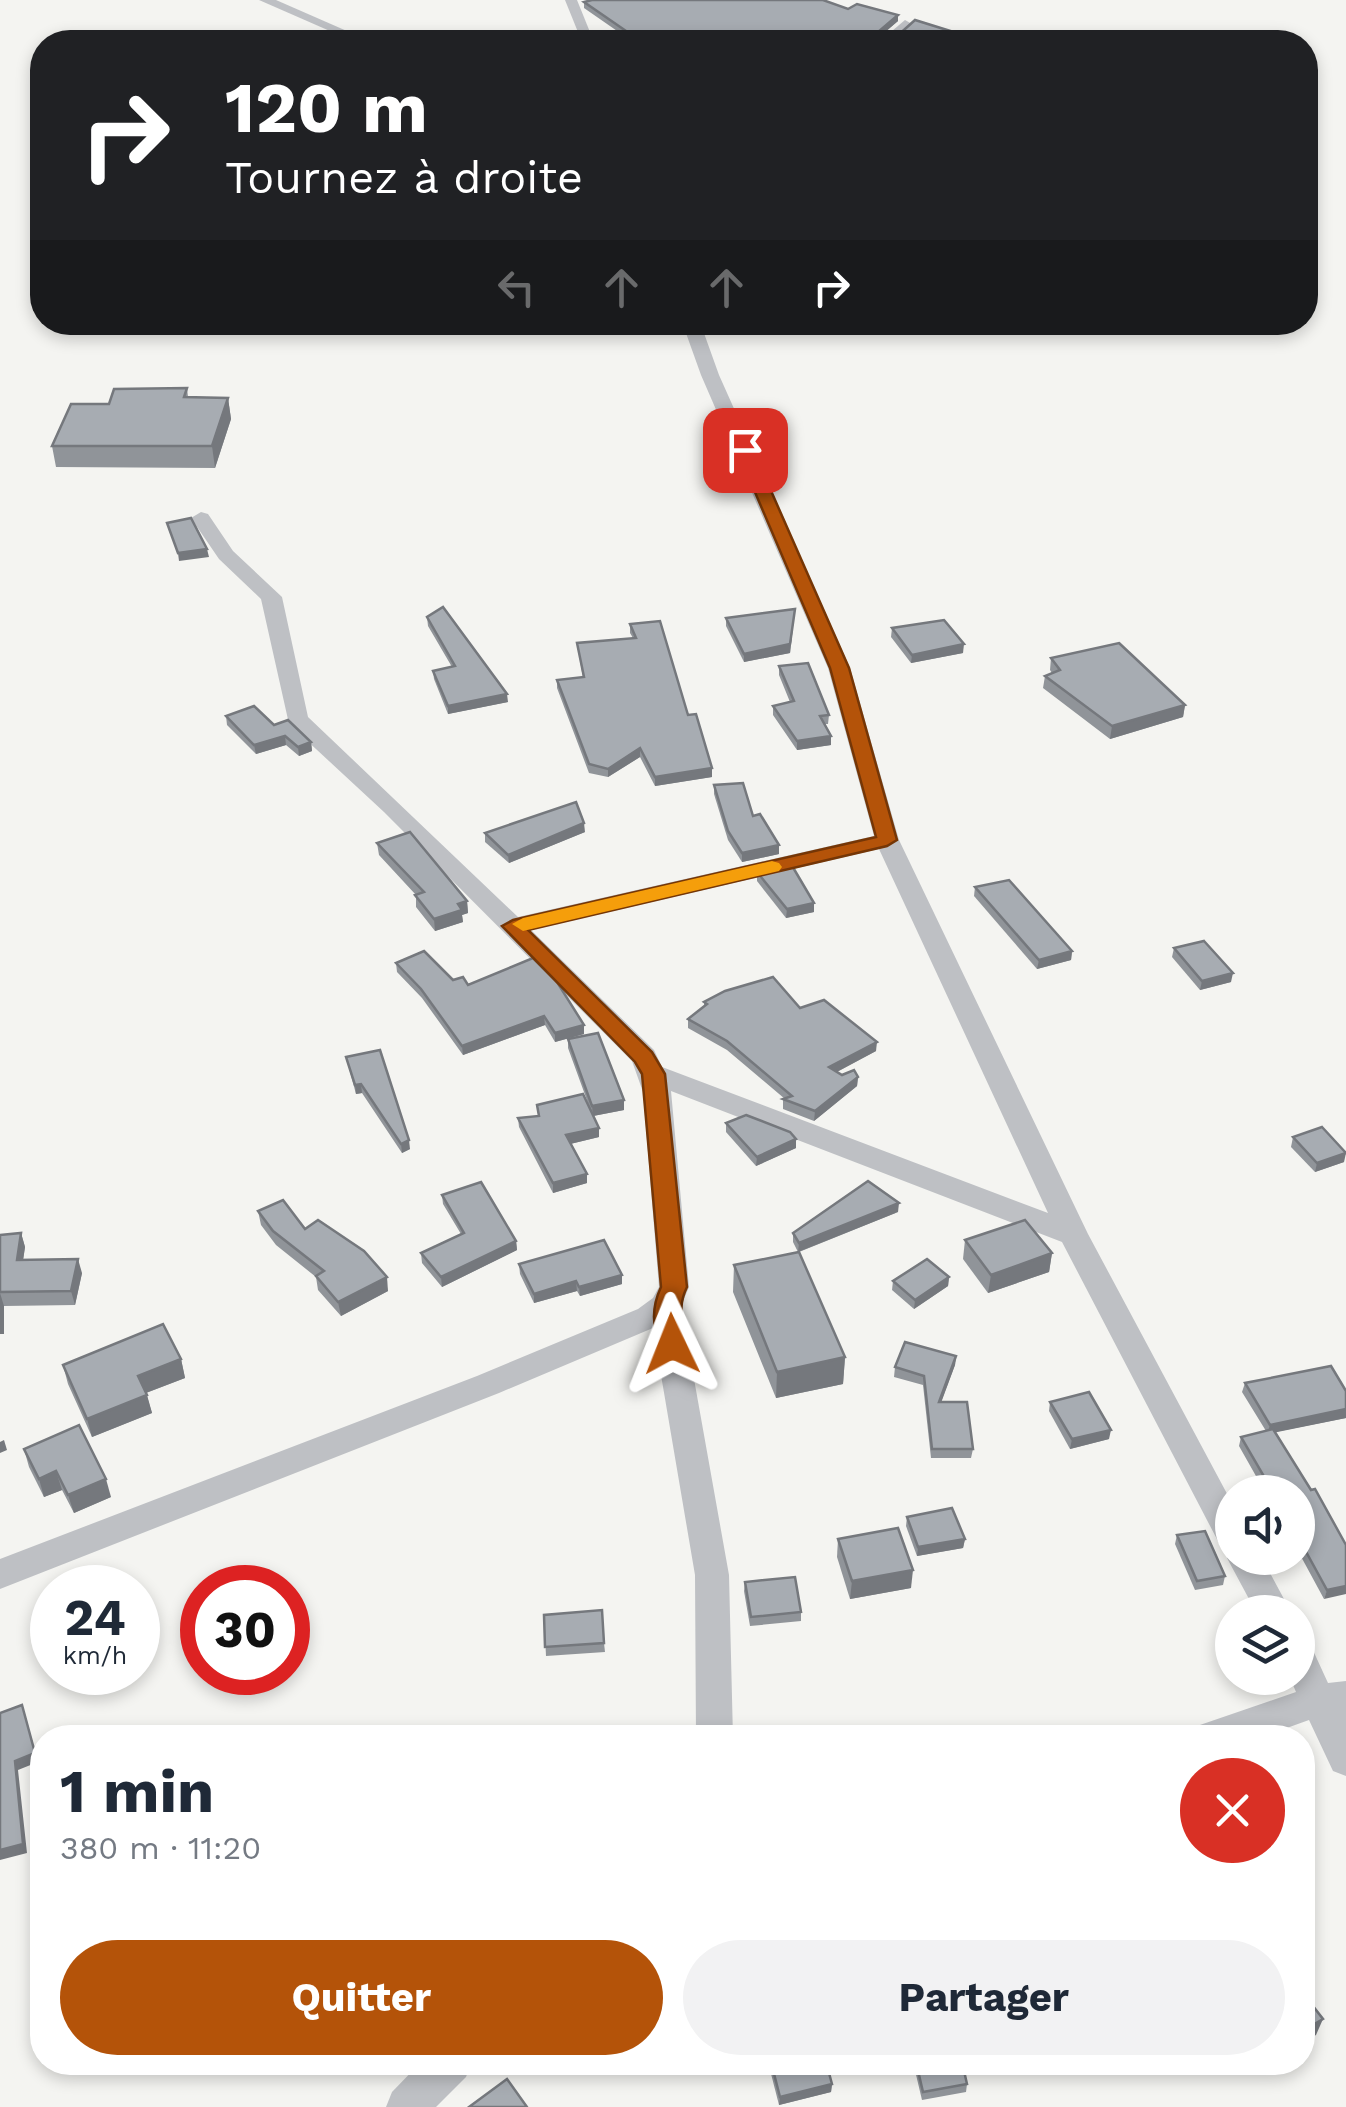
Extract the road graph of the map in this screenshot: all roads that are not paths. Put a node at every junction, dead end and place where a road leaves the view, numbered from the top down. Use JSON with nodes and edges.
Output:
{"nodes":[{"id":1,"x":266,"y":0,"type":"edge"},
{"id":2,"x":571,"y":0,"type":"edge"},
{"id":3,"x":904,"y":24,"type":"edge"},
{"id":4,"x":337,"y":30,"type":"edge"},
{"id":5,"x":583,"y":30,"type":"edge"},
{"id":6,"x":897,"y":30,"type":"edge"},
{"id":7,"x":696,"y":335,"type":"edge"},
{"id":8,"x":201,"y":518,"type":"dead end"},
{"id":9,"x":887,"y":840,"type":"junction"},
{"id":10,"x":513,"y":926,"type":"junction"},
{"id":11,"x":653,"y":1074,"type":"junction"},
{"id":12,"x":1073,"y":1234,"type":"junction"},
{"id":13,"x":665,"y":1306,"type":"junction"},
{"id":14,"x":1215,"y":1503,"type":"edge"},
{"id":15,"x":0,"y":1574,"type":"edge"},
{"id":16,"x":1315,"y":1677,"type":"edge"},
{"id":17,"x":1333,"y":1699,"type":"edge"},
{"id":18,"x":715,"y":1725,"type":"edge"},
{"id":19,"x":1251,"y":1725,"type":"edge"},
{"id":20,"x":1346,"y":1759,"type":"edge"},
{"id":21,"x":438,"y":2075,"type":"edge"},
{"id":22,"x":406,"y":2107,"type":"edge"}],
"edges":[{"from":1,"to":4,"type":"street"},
{"from":2,"to":5,"type":"street"},
{"from":3,"to":6,"type":"street"},
{"from":7,"to":9,"type":"street"},
{"from":8,"to":10,"type":"street"},
{"from":9,"to":10,"type":"street"},
{"from":9,"to":12,"type":"street"},
{"from":10,"to":11,"type":"street"},
{"from":11,"to":12,"type":"street"},
{"from":11,"to":13,"type":"street"},
{"from":12,"to":14,"type":"street"},
{"from":13,"to":15,"type":"street"},
{"from":13,"to":18,"type":"street"},
{"from":16,"to":17,"type":"street"},
{"from":17,"to":19,"type":"street"},
{"from":17,"to":20,"type":"street"},
{"from":21,"to":22,"type":"street"}]}
